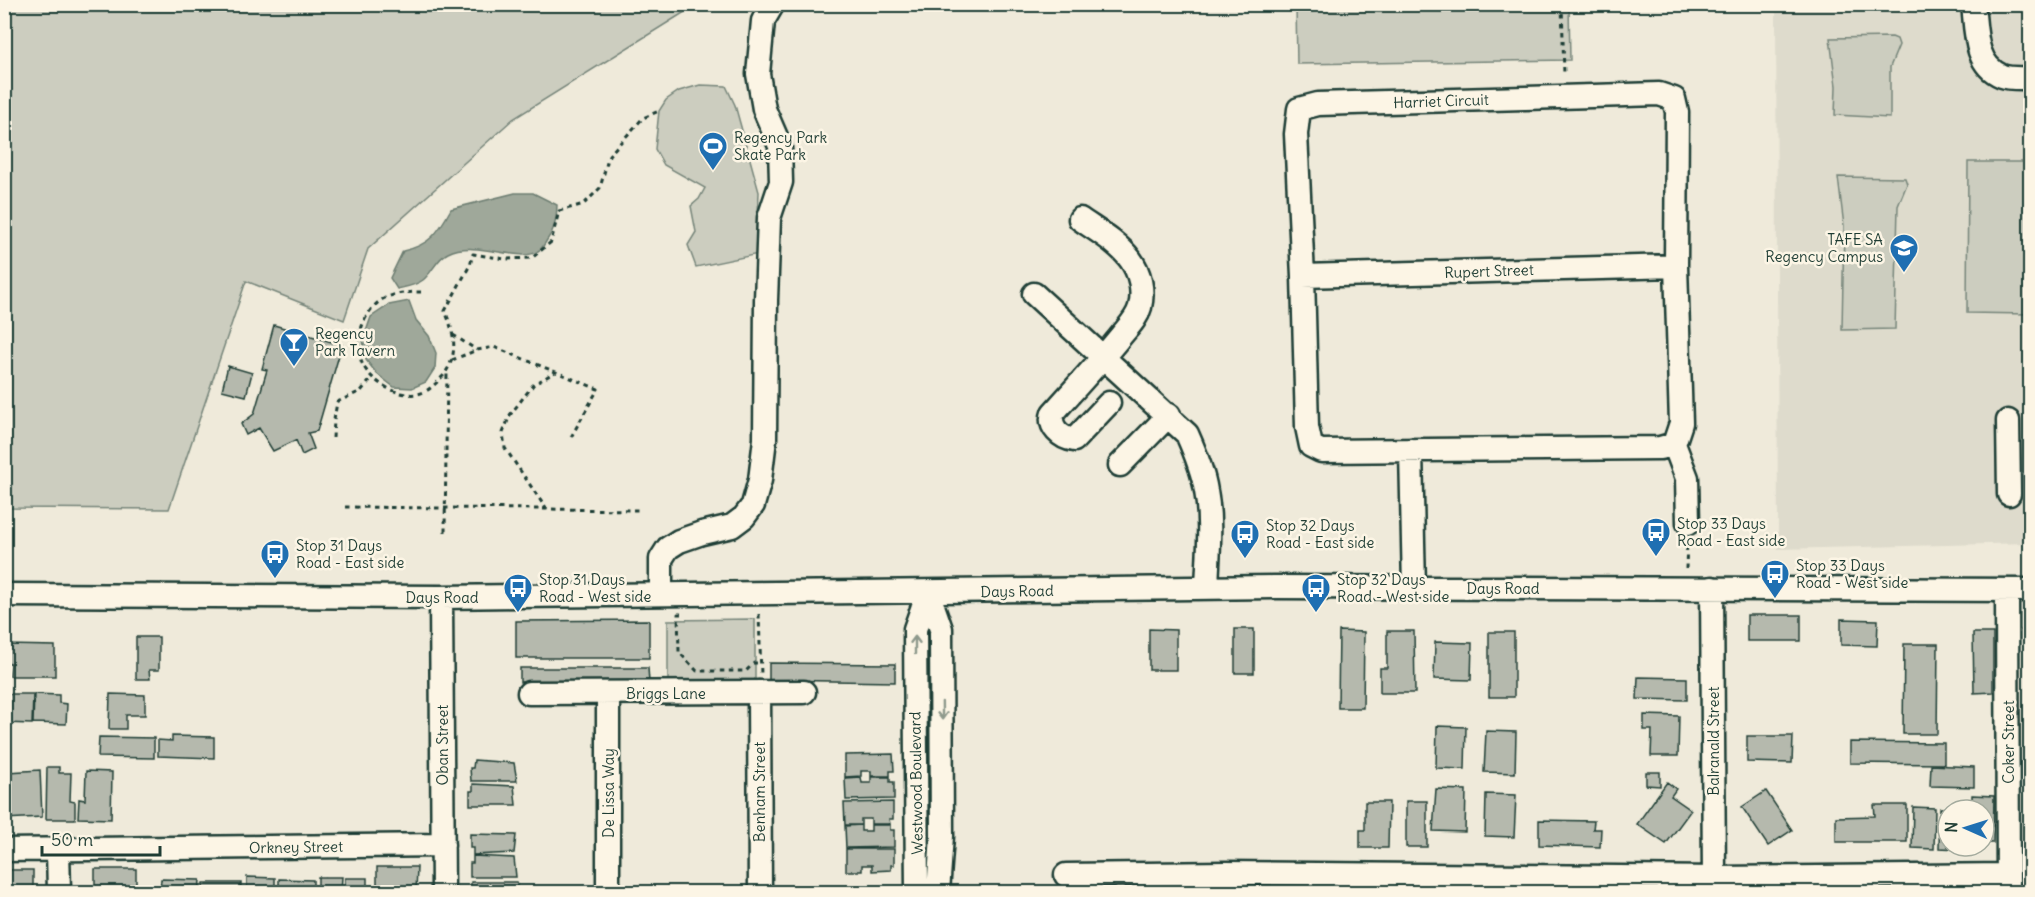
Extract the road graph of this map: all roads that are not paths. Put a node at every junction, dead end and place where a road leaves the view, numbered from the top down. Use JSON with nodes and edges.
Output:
{"nodes":[{"id":1,"x":773,"y":4,"type":"edge"},
{"id":2,"x":1973,"y":4,"type":"edge"},
{"id":3,"x":2031,"y":78,"type":"edge"},
{"id":4,"x":1080,"y":219,"type":"dead end"},
{"id":5,"x":1676,"y":266,"type":"junction"},
{"id":6,"x":1303,"y":276,"type":"junction"},
{"id":7,"x":1034,"y":294,"type":"dead end"},
{"id":8,"x":1104,"y":357,"type":"junction"},
{"id":9,"x":1109,"y":403,"type":"dead end"},
{"id":10,"x":1169,"y":415,"type":"junction"},
{"id":11,"x":2008,"y":421,"type":"dead end"},
{"id":12,"x":1674,"y":444,"type":"junction"},
{"id":13,"x":1411,"y":450,"type":"junction"},
{"id":14,"x":1120,"y":465,"type":"dead end"},
{"id":15,"x":2009,"y":494,"type":"dead end"},
{"id":16,"x":1688,"y":523,"type":"road end"},
{"id":17,"x":1207,"y":588,"type":"junction"},
{"id":18,"x":1414,"y":588,"type":"junction"},
{"id":19,"x":1712,"y":588,"type":"junction"},
{"id":20,"x":2031,"y":590,"type":"edge"},
{"id":21,"x":2007,"y":591,"type":"junction"},
{"id":22,"x":928,"y":592,"type":"junction"},
{"id":23,"x":660,"y":594,"type":"junction"},
{"id":24,"x":4,"y":595,"type":"edge"},
{"id":25,"x":441,"y":597,"type":"junction"},
{"id":26,"x":915,"y":674,"type":"junction"},
{"id":27,"x":941,"y":676,"type":"junction"},
{"id":28,"x":760,"y":686,"type":"junction"},
{"id":29,"x":804,"y":692,"type":"dead end"},
{"id":30,"x":529,"y":693,"type":"dead end"},
{"id":31,"x":608,"y":694,"type":"junction"},
{"id":32,"x":443,"y":845,"type":"junction"},
{"id":33,"x":58,"y":849,"type":"junction"},
{"id":34,"x":4,"y":850,"type":"edge"},
{"id":35,"x":1066,"y":875,"type":"dead end"},
{"id":36,"x":1225,"y":883,"type":"edge"},
{"id":37,"x":2008,"y":884,"type":"edge"},
{"id":38,"x":1713,"y":885,"type":"edge"},
{"id":39,"x":59,"y":892,"type":"edge"},
{"id":40,"x":443,"y":892,"type":"edge"},
{"id":41,"x":608,"y":892,"type":"edge"},
{"id":42,"x":760,"y":892,"type":"edge"},
{"id":43,"x":917,"y":892,"type":"edge"},
{"id":44,"x":938,"y":892,"type":"edge"}],
"edges":[{"from":1,"to":23,"type":"street"},
{"from":2,"to":3,"type":"street"},
{"from":4,"to":8,"type":"street"},
{"from":5,"to":6,"type":"street","name":"Rupert Street"},
{"from":5,"to":6,"type":"street","name":"Harriet Circuit"},
{"from":5,"to":12,"type":"street","name":"Harriet Circuit"},
{"from":6,"to":13,"type":"street","name":"Harriet Circuit"},
{"from":7,"to":8,"type":"street"},
{"from":8,"to":9,"type":"street"},
{"from":8,"to":10,"type":"street"},
{"from":10,"to":14,"type":"street"},
{"from":10,"to":17,"type":"street"},
{"from":11,"to":15,"type":"street"},
{"from":12,"to":13,"type":"street","name":"Harriet Circuit"},
{"from":12,"to":16,"type":"street"},
{"from":13,"to":18,"type":"street"},
{"from":17,"to":18,"type":"street","name":"Days Road"},
{"from":17,"to":22,"type":"street","name":"Days Road"},
{"from":18,"to":19,"type":"street","name":"Days Road"},
{"from":19,"to":21,"type":"street","name":"Days Road"},
{"from":19,"to":38,"type":"street","name":"Balranald Street"},
{"from":20,"to":21,"type":"street","name":"Days Road"},
{"from":21,"to":37,"type":"street","name":"Coker Street"},
{"from":22,"to":23,"type":"street","name":"Days Road"},
{"from":26,"to":22,"type":"street","name":"Westwood Boulevard","one_way":true},
{"from":22,"to":27,"type":"street","name":"Westwood Boulevard"},
{"from":23,"to":25,"type":"street","name":"Days Road"},
{"from":24,"to":25,"type":"street","name":"Days Road"},
{"from":25,"to":32,"type":"street","name":"Oban Street"},
{"from":26,"to":27,"type":"street"},
{"from":26,"to":43,"type":"street","name":"Westwood Boulevard"},
{"from":27,"to":44,"type":"street","name":"Westwood Boulevard","one_way":true},
{"from":28,"to":29,"type":"street","name":"Briggs Lane"},
{"from":28,"to":31,"type":"street","name":"Briggs Lane"},
{"from":28,"to":42,"type":"street","name":"Benham Street"},
{"from":30,"to":31,"type":"street","name":"Briggs Lane"},
{"from":31,"to":41,"type":"street","name":"De Lissa Way"},
{"from":32,"to":33,"type":"street","name":"Orkney Street"},
{"from":32,"to":40,"type":"street","name":"Oban Street"},
{"from":33,"to":34,"type":"street","name":"Orkney Street"},
{"from":33,"to":39,"type":"street"},
{"from":35,"to":36,"type":"street"},
{"from":36,"to":38,"type":"street"},
{"from":37,"to":38,"type":"street"}]}
